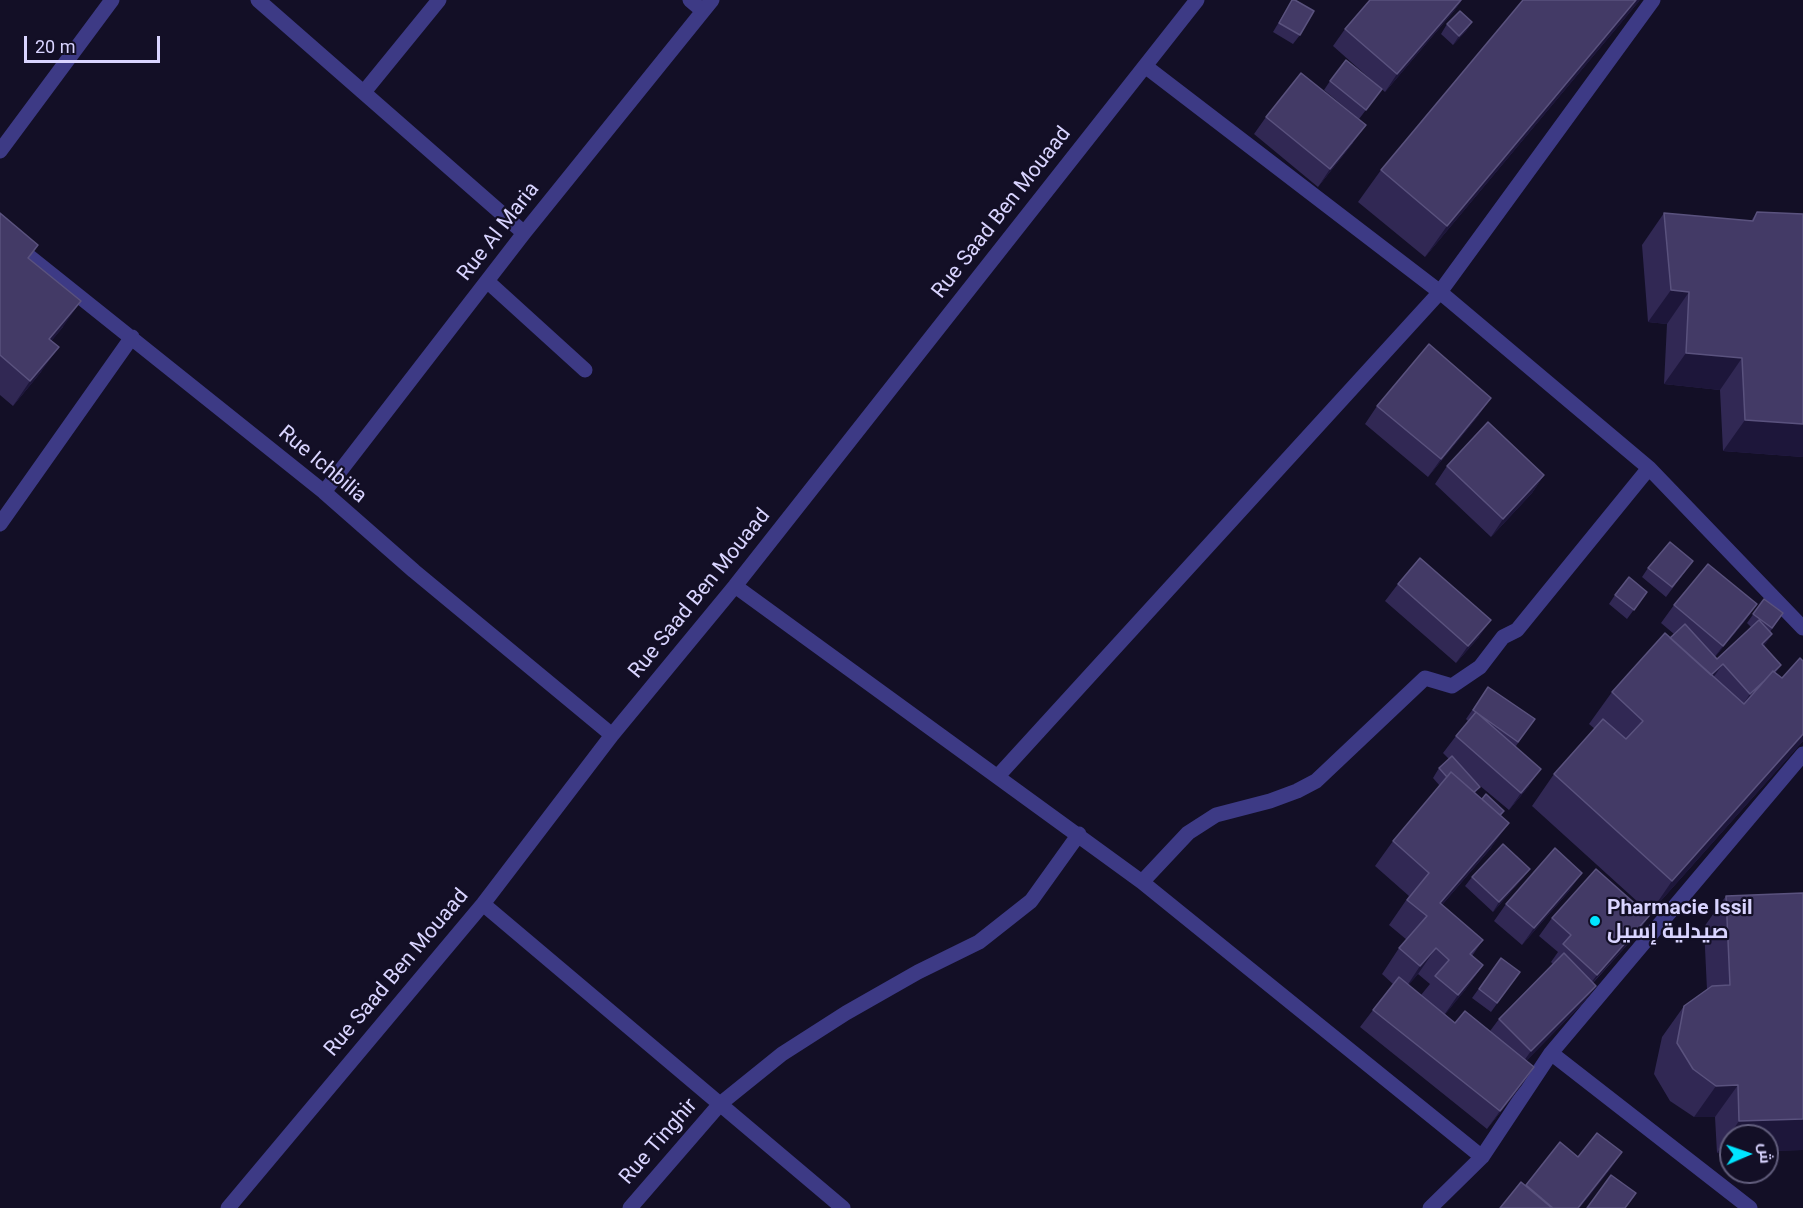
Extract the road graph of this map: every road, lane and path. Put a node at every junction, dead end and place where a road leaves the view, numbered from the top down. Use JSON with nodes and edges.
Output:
{"nodes":[{"id":1,"x":112,"y":0,"type":"edge"},
{"id":2,"x":258,"y":0,"type":"edge"},
{"id":3,"x":439,"y":0,"type":"edge"},
{"id":4,"x":690,"y":0,"type":"edge"},
{"id":5,"x":1197,"y":0,"type":"edge"},
{"id":6,"x":1653,"y":0,"type":"edge"},
{"id":7,"x":708,"y":5,"type":"edge"},
{"id":8,"x":1145,"y":66,"type":"junction"},
{"id":9,"x":364,"y":92,"type":"junction"},
{"id":10,"x":0,"y":151,"type":"edge"},
{"id":11,"x":0,"y":233,"type":"edge"},
{"id":12,"x":524,"y":233,"type":"junction"},
{"id":13,"x":487,"y":281,"type":"junction"},
{"id":14,"x":1440,"y":292,"type":"junction"},
{"id":15,"x":132,"y":337,"type":"junction"},
{"id":16,"x":585,"y":370,"type":"dead end"},
{"id":17,"x":1649,"y":468,"type":"junction"},
{"id":18,"x":324,"y":492,"type":"junction"},
{"id":19,"x":0,"y":524,"type":"edge"},
{"id":20,"x":735,"y":586,"type":"junction"},
{"id":21,"x":1803,"y":628,"type":"edge"},
{"id":22,"x":612,"y":735,"type":"junction"},
{"id":23,"x":1803,"y":754,"type":"edge"},
{"id":24,"x":998,"y":776,"type":"junction"},
{"id":25,"x":1079,"y":834,"type":"junction"},
{"id":26,"x":1142,"y":882,"type":"junction"},
{"id":27,"x":483,"y":904,"type":"junction"},
{"id":28,"x":1551,"y":1053,"type":"junction"},
{"id":29,"x":720,"y":1104,"type":"junction"},
{"id":30,"x":1482,"y":1157,"type":"junction"},
{"id":31,"x":228,"y":1208,"type":"edge"},
{"id":32,"x":630,"y":1208,"type":"edge"},
{"id":33,"x":843,"y":1208,"type":"edge"},
{"id":34,"x":1430,"y":1208,"type":"edge"},
{"id":35,"x":1750,"y":1208,"type":"edge"}],
"edges":[{"from":1,"to":10,"type":"street"},
{"from":2,"to":9,"type":"street"},
{"from":3,"to":9,"type":"street"},
{"from":4,"to":7,"type":"street"},
{"from":5,"to":8,"type":"street","name":"Rue Saad Ben Mouaad"},
{"from":6,"to":14,"type":"street"},
{"from":7,"to":12,"type":"street","name":"Rue Al Maria"},
{"from":8,"to":14,"type":"street"},
{"from":8,"to":20,"type":"street","name":"Rue Saad Ben Mouaad"},
{"from":9,"to":12,"type":"street"},
{"from":11,"to":15,"type":"street","name":"Rue Ichbilia"},
{"from":12,"to":13,"type":"street","name":"Rue Al Maria"},
{"from":13,"to":16,"type":"street"},
{"from":13,"to":18,"type":"street","name":"Rue Al Maria"},
{"from":14,"to":17,"type":"street"},
{"from":14,"to":24,"type":"street"},
{"from":15,"to":18,"type":"street","name":"Rue Ichbilia"},
{"from":15,"to":19,"type":"street"},
{"from":17,"to":21,"type":"street"},
{"from":17,"to":26,"type":"street"},
{"from":18,"to":22,"type":"street","name":"Rue Ichbilia"},
{"from":20,"to":22,"type":"street","name":"Rue Saad Ben Mouaad"},
{"from":20,"to":24,"type":"street"},
{"from":22,"to":27,"type":"street","name":"Rue Saad Ben Mouaad"},
{"from":23,"to":28,"type":"street"},
{"from":24,"to":25,"type":"street"},
{"from":25,"to":26,"type":"street"},
{"from":25,"to":29,"type":"street","name":"Rue Tinghir"},
{"from":26,"to":30,"type":"street"},
{"from":27,"to":29,"type":"street"},
{"from":27,"to":31,"type":"street","name":"Rue Saad Ben Mouaad"},
{"from":28,"to":30,"type":"street"},
{"from":28,"to":35,"type":"street"},
{"from":29,"to":32,"type":"street","name":"Rue Tinghir"},
{"from":29,"to":33,"type":"street"},
{"from":30,"to":34,"type":"street"}]}
